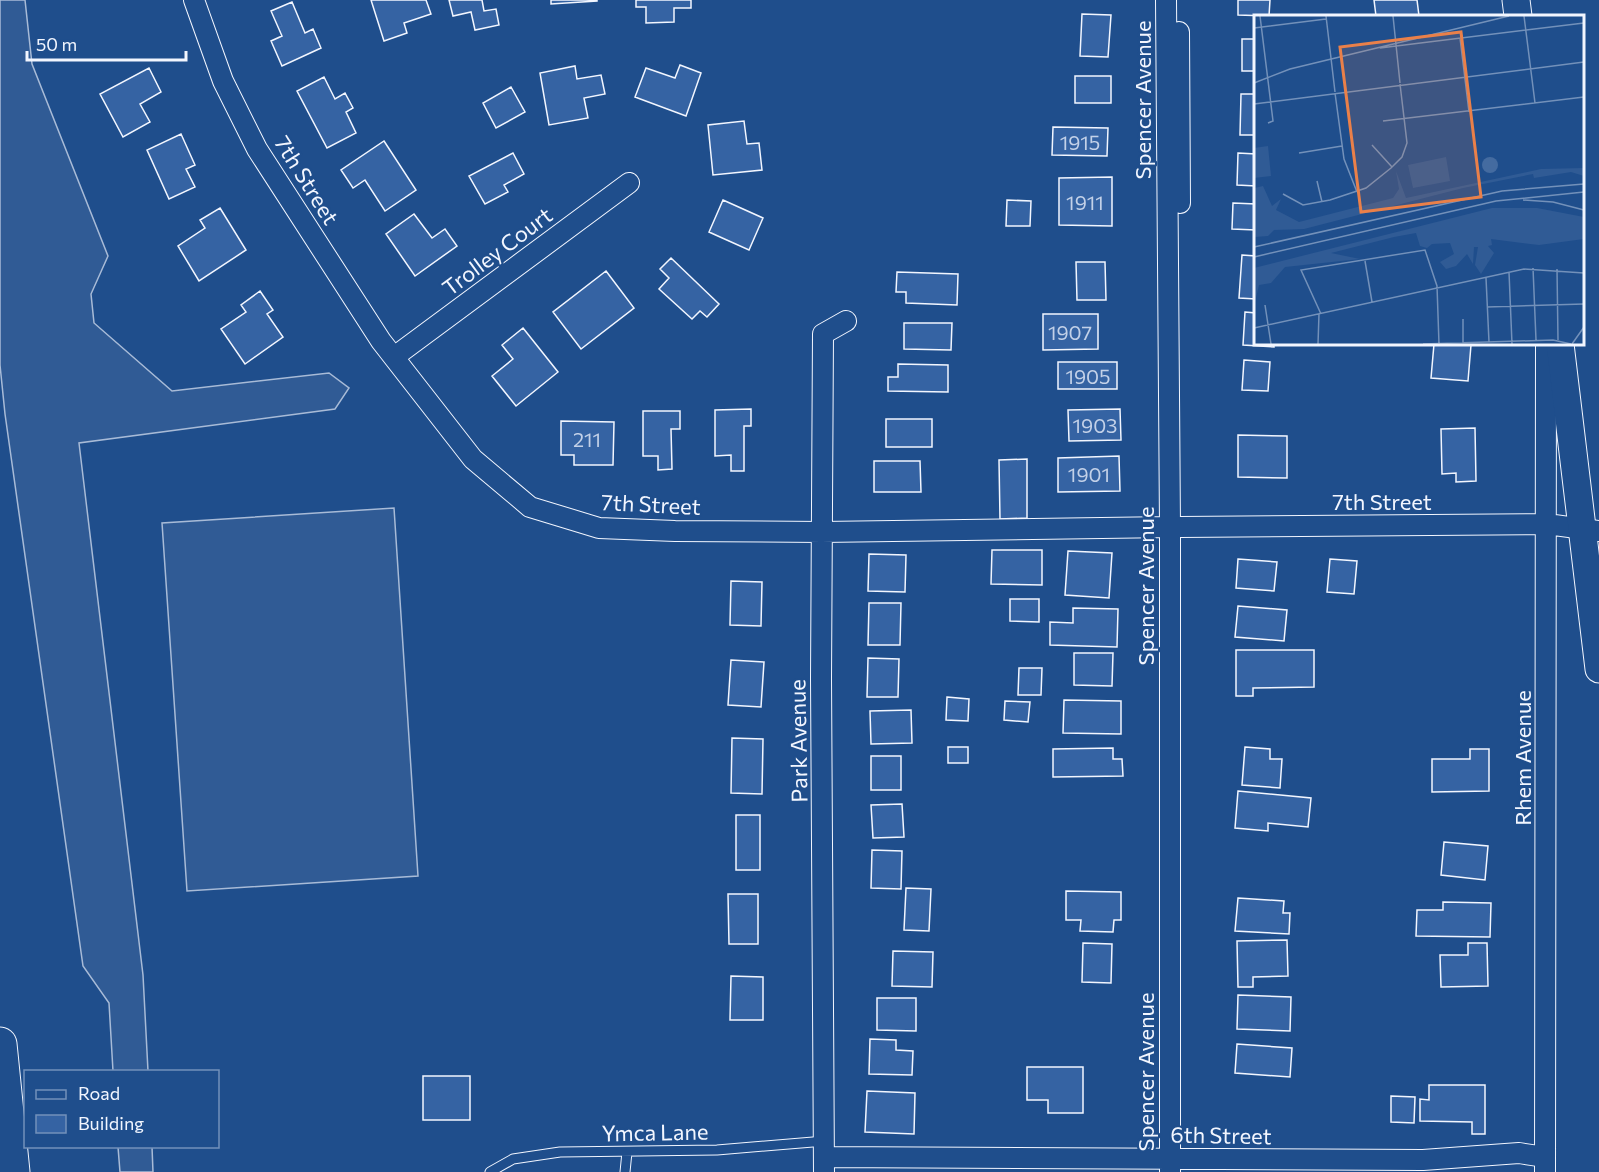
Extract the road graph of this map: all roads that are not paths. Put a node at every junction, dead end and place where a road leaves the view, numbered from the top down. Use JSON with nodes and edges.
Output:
{"nodes":[{"id":1,"x":194,"y":0,"type":"edge"},
{"id":2,"x":1166,"y":0,"type":"edge"},
{"id":3,"x":1179,"y":0,"type":"edge"},
{"id":4,"x":1516,"y":0,"type":"edge"},
{"id":5,"x":1518,"y":15,"type":"edge"},
{"id":6,"x":629,"y":183,"type":"dead end"},
{"id":7,"x":846,"y":321,"type":"dead end"},
{"id":8,"x":1546,"y":345,"type":"edge"},
{"id":9,"x":1560,"y":345,"type":"edge"},
{"id":10,"x":394,"y":357,"type":"junction"},
{"id":11,"x":1546,"y":524,"type":"junction"},
{"id":12,"x":1175,"y":527,"type":"junction"},
{"id":13,"x":1591,"y":531,"type":"edge"},
{"id":14,"x":822,"y":532,"type":"junction"},
{"id":15,"x":1599,"y":669,"type":"edge"},
{"id":16,"x":0,"y":1044,"type":"edge"},
{"id":17,"x":627,"y":1152,"type":"junction"},
{"id":18,"x":824,"y":1157,"type":"edge"},
{"id":19,"x":1545,"y":1164,"type":"edge"},
{"id":20,"x":1176,"y":1165,"type":"edge"},
{"id":21,"x":13,"y":1172,"type":"edge"},
{"id":22,"x":490,"y":1172,"type":"edge"},
{"id":23,"x":625,"y":1172,"type":"edge"}],
"edges":[{"from":1,"to":10,"type":"street","name":"7th Street"},
{"from":2,"to":12,"type":"street","name":"Spencer Avenue"},
{"from":3,"to":12,"type":"street","name":"Spencer Avenue"},
{"from":4,"to":5,"type":"street"},
{"from":6,"to":10,"type":"street","name":"Trolley Court"},
{"from":7,"to":14,"type":"street","name":"Park Avenue"},
{"from":8,"to":11,"type":"street","name":"Rhem Avenue"},
{"from":9,"to":13,"type":"street"},
{"from":10,"to":14,"type":"street","name":"7th Street"},
{"from":11,"to":12,"type":"street","name":"7th Street"},
{"from":11,"to":13,"type":"street","name":"7th Street"},
{"from":11,"to":19,"type":"street","name":"Rhem Avenue"},
{"from":12,"to":14,"type":"street","name":"7th Street"},
{"from":12,"to":20,"type":"street","name":"Spencer Avenue"},
{"from":13,"to":15,"type":"street"},
{"from":14,"to":18,"type":"street","name":"Park Avenue"},
{"from":16,"to":21,"type":"highway"},
{"from":17,"to":18,"type":"lane","name":"Ymca Lane"},
{"from":17,"to":22,"type":"lane","name":"Ymca Lane"},
{"from":17,"to":23,"type":"lane"},
{"from":18,"to":20,"type":"street","name":"6th Street"},
{"from":19,"to":20,"type":"street","name":"6th Street"}]}
